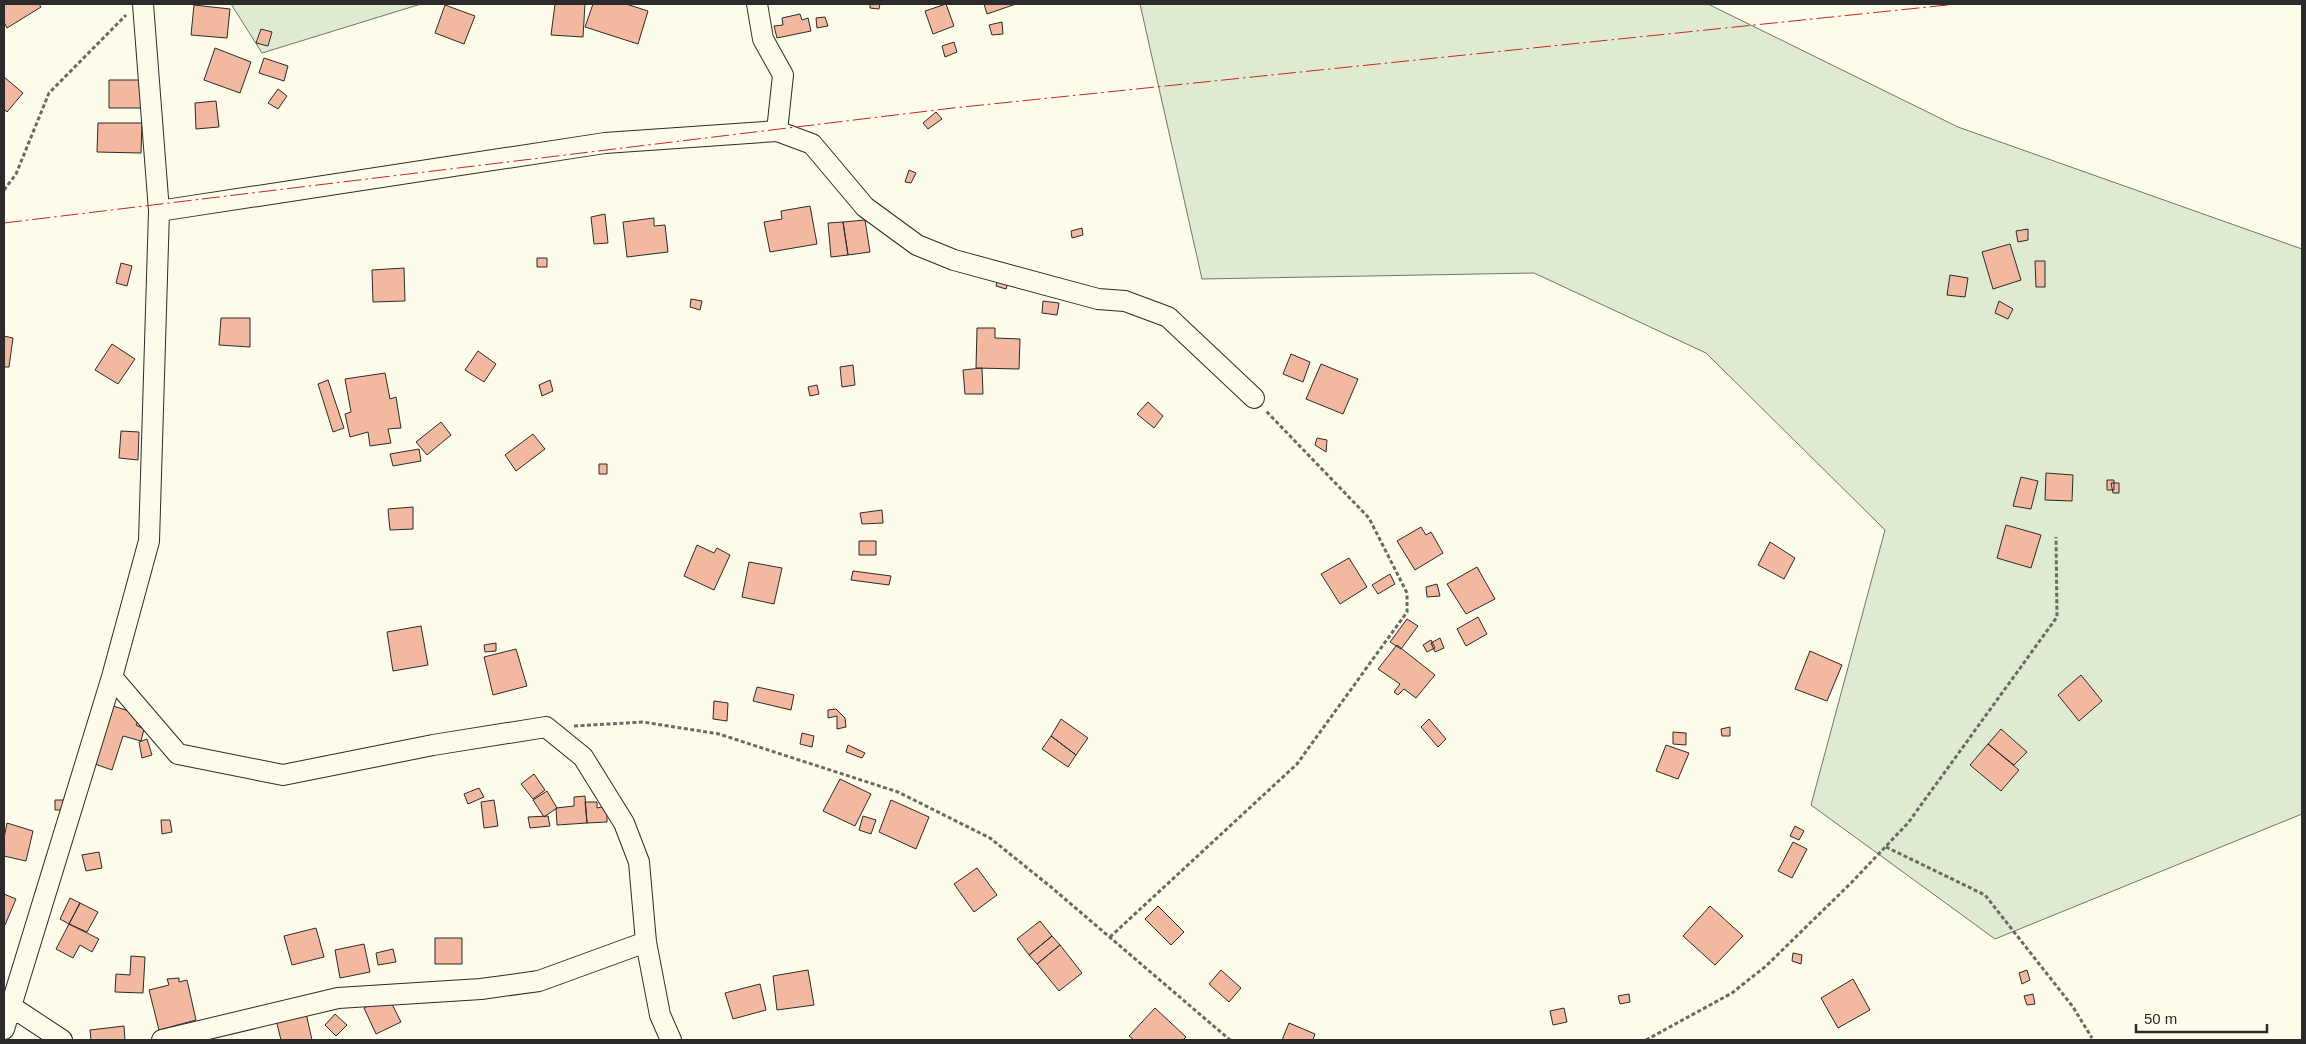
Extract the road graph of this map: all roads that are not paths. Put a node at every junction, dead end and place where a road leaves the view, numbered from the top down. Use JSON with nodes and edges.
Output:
{"nodes":[{"id":1,"x":757,"y":4,"type":"edge"},
{"id":2,"x":136,"y":7,"type":"edge"},
{"id":3,"x":777,"y":131,"type":"junction"},
{"id":4,"x":159,"y":211,"type":"junction"},
{"id":5,"x":1254,"y":398,"type":"road end"},
{"id":6,"x":112,"y":677,"type":"junction"},
{"id":7,"x":646,"y":942,"type":"junction"},
{"id":8,"x":12,"y":1007,"type":"junction"},
{"id":9,"x":4,"y":1029,"type":"edge"},
{"id":10,"x":62,"y":1040,"type":"edge"},
{"id":11,"x":162,"y":1040,"type":"edge"},
{"id":12,"x":671,"y":1040,"type":"edge"}],
"edges":[{"from":1,"to":3,"type":"street"},
{"from":2,"to":4,"type":"street"},
{"from":3,"to":4,"type":"street"},
{"from":3,"to":5,"type":"street"},
{"from":4,"to":6,"type":"street"},
{"from":6,"to":7,"type":"street"},
{"from":6,"to":8,"type":"street"},
{"from":7,"to":11,"type":"street"},
{"from":7,"to":12,"type":"street"},
{"from":8,"to":9,"type":"street"},
{"from":8,"to":10,"type":"street"}]}
